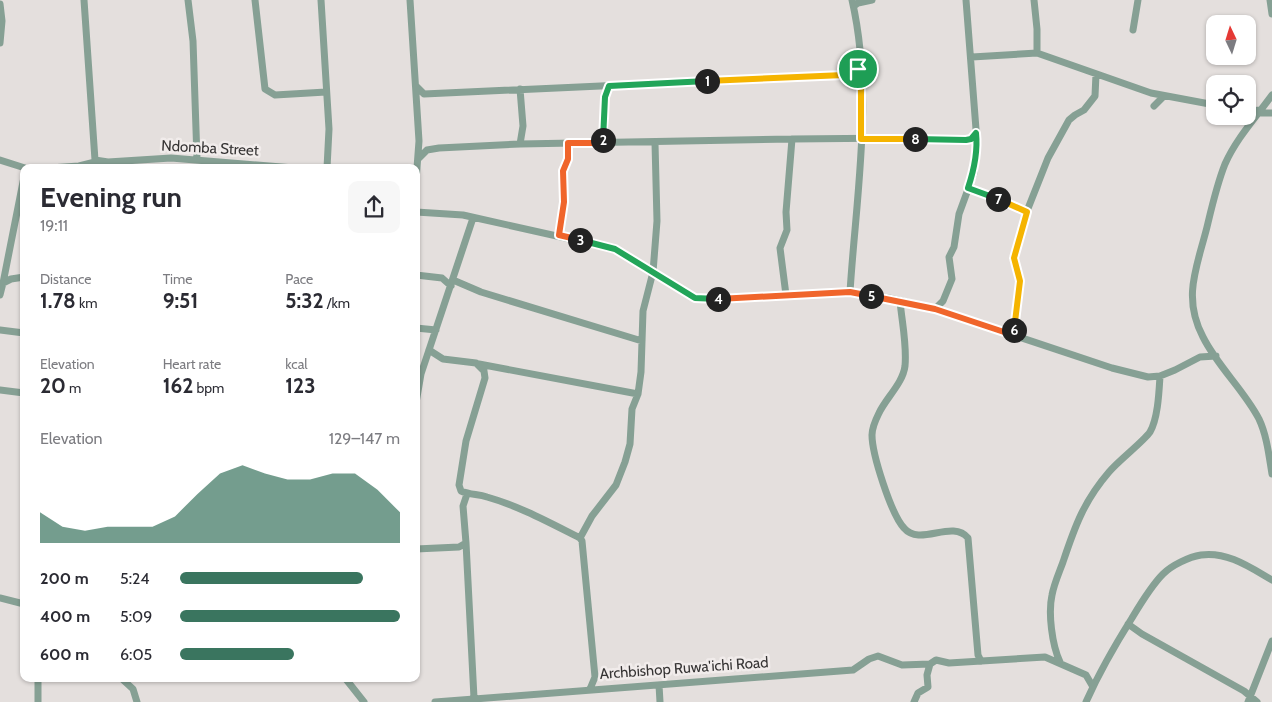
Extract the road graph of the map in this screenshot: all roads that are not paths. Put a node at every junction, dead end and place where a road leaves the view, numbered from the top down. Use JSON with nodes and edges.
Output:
{"nodes":[{"id":1,"x":84,"y":0,"type":"edge"},
{"id":2,"x":188,"y":0,"type":"edge"},
{"id":3,"x":255,"y":0,"type":"edge"},
{"id":4,"x":321,"y":0,"type":"edge"},
{"id":5,"x":410,"y":0,"type":"edge"},
{"id":6,"x":872,"y":0,"type":"edge"},
{"id":7,"x":966,"y":0,"type":"edge"},
{"id":8,"x":1034,"y":0,"type":"edge"},
{"id":9,"x":1138,"y":0,"type":"edge"},
{"id":10,"x":1270,"y":0,"type":"edge"},
{"id":11,"x":853,"y":3,"type":"edge"},
{"id":12,"x":0,"y":4,"type":"edge"},
{"id":13,"x":1272,"y":14,"type":"edge"},
{"id":14,"x":1133,"y":30,"type":"dead end"},
{"id":15,"x":0,"y":43,"type":"edge"},
{"id":16,"x":1037,"y":53,"type":"junction"},
{"id":17,"x":972,"y":58,"type":"junction"},
{"id":18,"x":861,"y":62,"type":"junction"},
{"id":19,"x":1096,"y":74,"type":"junction"},
{"id":20,"x":416,"y":86,"type":"junction"},
{"id":21,"x":609,"y":86,"type":"junction"},
{"id":22,"x":520,"y":89,"type":"junction"},
{"id":23,"x":326,"y":92,"type":"junction"},
{"id":24,"x":424,"y":94,"type":"junction"},
{"id":25,"x":1272,"y":95,"type":"edge"},
{"id":26,"x":1164,"y":96,"type":"junction"},
{"id":27,"x":417,"y":100,"type":"junction"},
{"id":28,"x":1206,"y":103,"type":"edge"},
{"id":29,"x":1154,"y":106,"type":"dead end"},
{"id":30,"x":1256,"y":111,"type":"edge"},
{"id":31,"x":1260,"y":111,"type":"junction"},
{"id":32,"x":1272,"y":114,"type":"edge"},
{"id":33,"x":1256,"y":116,"type":"edge"},
{"id":34,"x":1250,"y":125,"type":"edge"},
{"id":35,"x":976,"y":133,"type":"junction"},
{"id":36,"x":792,"y":139,"type":"junction"},
{"id":37,"x":861,"y":139,"type":"junction"},
{"id":38,"x":419,"y":141,"type":"junction"},
{"id":39,"x":568,"y":143,"type":"junction"},
{"id":40,"x":602,"y":143,"type":"junction"},
{"id":41,"x":655,"y":143,"type":"junction"},
{"id":42,"x":520,"y":144,"type":"junction"},
{"id":43,"x":427,"y":150,"type":"junction"},
{"id":44,"x":197,"y":158,"type":"junction"},
{"id":45,"x":419,"y":158,"type":"junction"},
{"id":46,"x":0,"y":160,"type":"edge"},
{"id":47,"x":95,"y":163,"type":"edge"},
{"id":48,"x":255,"y":164,"type":"edge"},
{"id":49,"x":327,"y":164,"type":"edge"},
{"id":50,"x":418,"y":164,"type":"edge"},
{"id":51,"x":20,"y":166,"type":"edge"},
{"id":52,"x":968,"y":188,"type":"junction"},
{"id":53,"x":20,"y":197,"type":"edge"},
{"id":54,"x":420,"y":212,"type":"edge"},
{"id":55,"x":1027,"y":212,"type":"junction"},
{"id":56,"x":473,"y":218,"type":"junction"},
{"id":57,"x":559,"y":235,"type":"junction"},
{"id":58,"x":653,"y":272,"type":"junction"},
{"id":59,"x":420,"y":275,"type":"edge"},
{"id":60,"x":20,"y":278,"type":"edge"},
{"id":61,"x":3,"y":283,"type":"junction"},
{"id":62,"x":452,"y":283,"type":"junction"},
{"id":63,"x":850,"y":292,"type":"junction"},
{"id":64,"x":0,"y":295,"type":"edge"},
{"id":65,"x":786,"y":295,"type":"junction"},
{"id":66,"x":900,"y":301,"type":"junction"},
{"id":67,"x":935,"y":309,"type":"junction"},
{"id":68,"x":420,"y":328,"type":"edge"},
{"id":69,"x":0,"y":330,"type":"edge"},
{"id":70,"x":436,"y":330,"type":"junction"},
{"id":71,"x":20,"y":332,"type":"edge"},
{"id":72,"x":1013,"y":335,"type":"junction"},
{"id":73,"x":642,"y":341,"type":"junction"},
{"id":74,"x":1207,"y":344,"type":"junction"},
{"id":75,"x":430,"y":350,"type":"junction"},
{"id":76,"x":1200,"y":356,"type":"junction"},
{"id":77,"x":1216,"y":356,"type":"junction"},
{"id":78,"x":476,"y":363,"type":"junction"},
{"id":79,"x":1160,"y":376,"type":"junction"},
{"id":80,"x":420,"y":380,"type":"edge"},
{"id":81,"x":0,"y":390,"type":"edge"},
{"id":82,"x":20,"y":392,"type":"edge"},
{"id":83,"x":638,"y":394,"type":"junction"},
{"id":84,"x":1272,"y":474,"type":"edge"},
{"id":85,"x":467,"y":494,"type":"junction"},
{"id":86,"x":580,"y":538,"type":"junction"},
{"id":87,"x":466,"y":544,"type":"junction"},
{"id":88,"x":420,"y":549,"type":"edge"},
{"id":89,"x":1272,"y":580,"type":"edge"},
{"id":90,"x":0,"y":598,"type":"edge"},
{"id":91,"x":20,"y":603,"type":"edge"},
{"id":92,"x":1128,"y":624,"type":"junction"},
{"id":93,"x":1272,"y":640,"type":"edge"},
{"id":94,"x":978,"y":659,"type":"junction"},
{"id":95,"x":1060,"y":662,"type":"junction"},
{"id":96,"x":930,"y":664,"type":"junction"},
{"id":97,"x":1086,"y":675,"type":"junction"},
{"id":98,"x":1100,"y":675,"type":"junction"},
{"id":99,"x":38,"y":682,"type":"edge"},
{"id":100,"x":126,"y":682,"type":"edge"},
{"id":101,"x":347,"y":682,"type":"edge"},
{"id":102,"x":659,"y":685,"type":"junction"},
{"id":103,"x":1093,"y":686,"type":"junction"},
{"id":104,"x":590,"y":690,"type":"junction"},
{"id":105,"x":474,"y":698,"type":"junction"},
{"id":106,"x":1249,"y":699,"type":"edge"},
{"id":107,"x":38,"y":702,"type":"edge"},
{"id":108,"x":137,"y":702,"type":"edge"},
{"id":109,"x":364,"y":702,"type":"edge"},
{"id":110,"x":435,"y":702,"type":"edge"},
{"id":111,"x":660,"y":702,"type":"edge"},
{"id":112,"x":914,"y":702,"type":"edge"},
{"id":113,"x":1086,"y":702,"type":"edge"},
{"id":114,"x":1257,"y":702,"type":"edge"}],
"edges":[{"from":1,"to":47,"type":"street"},
{"from":2,"to":44,"type":"street"},
{"from":3,"to":23,"type":"street"},
{"from":4,"to":23,"type":"street"},
{"from":5,"to":20,"type":"street"},
{"from":6,"to":11,"type":"street"},
{"from":7,"to":17,"type":"street"},
{"from":8,"to":16,"type":"street"},
{"from":9,"to":14,"type":"street"},
{"from":10,"to":13,"type":"street"},
{"from":11,"to":18,"type":"street"},
{"from":12,"to":15,"type":"street"},
{"from":16,"to":17,"type":"street"},
{"from":16,"to":19,"type":"street"},
{"from":17,"to":35,"type":"street"},
{"from":18,"to":21,"type":"street"},
{"from":18,"to":37,"type":"street"},
{"from":19,"to":26,"type":"street"},
{"from":19,"to":55,"type":"street"},
{"from":20,"to":24,"type":"street"},
{"from":20,"to":27,"type":"street"},
{"from":21,"to":22,"type":"street"},
{"from":21,"to":40,"type":"street"},
{"from":22,"to":24,"type":"street"},
{"from":22,"to":42,"type":"street"},
{"from":23,"to":49,"type":"street"},
{"from":24,"to":27,"type":"street"},
{"from":25,"to":31,"type":"street"},
{"from":26,"to":28,"type":"street"},
{"from":26,"to":29,"type":"street"},
{"from":27,"to":38,"type":"street"},
{"from":30,"to":31,"type":"street"},
{"from":31,"to":32,"type":"street"},
{"from":31,"to":33,"type":"street"},
{"from":34,"to":74,"type":"street"},
{"from":35,"to":37,"type":"street"},
{"from":35,"to":52,"type":"street"},
{"from":36,"to":37,"type":"street"},
{"from":36,"to":41,"type":"street"},
{"from":36,"to":65,"type":"street"},
{"from":37,"to":63,"type":"street"},
{"from":38,"to":43,"type":"street"},
{"from":38,"to":45,"type":"street"},
{"from":39,"to":40,"type":"street"},
{"from":39,"to":42,"type":"street"},
{"from":39,"to":57,"type":"street"},
{"from":40,"to":41,"type":"street"},
{"from":41,"to":58,"type":"street"},
{"from":42,"to":43,"type":"street"},
{"from":43,"to":45,"type":"street"},
{"from":44,"to":47,"type":"street","name":"Ndomba Street"},
{"from":44,"to":48,"type":"street","name":"Ndomba Street"},
{"from":45,"to":50,"type":"street"},
{"from":46,"to":51,"type":"street"},
{"from":52,"to":55,"type":"street"},
{"from":52,"to":67,"type":"street"},
{"from":53,"to":61,"type":"street"},
{"from":54,"to":56,"type":"street"},
{"from":55,"to":72,"type":"street"},
{"from":56,"to":57,"type":"street"},
{"from":56,"to":62,"type":"street"},
{"from":57,"to":58,"type":"street"},
{"from":58,"to":65,"type":"street"},
{"from":58,"to":73,"type":"street"},
{"from":59,"to":62,"type":"street"},
{"from":60,"to":61,"type":"street"},
{"from":61,"to":64,"type":"street"},
{"from":62,"to":70,"type":"street"},
{"from":62,"to":73,"type":"street"},
{"from":63,"to":65,"type":"street"},
{"from":63,"to":66,"type":"street"},
{"from":66,"to":67,"type":"street"},
{"from":66,"to":94,"type":"street"},
{"from":67,"to":72,"type":"street"},
{"from":68,"to":70,"type":"street"},
{"from":69,"to":71,"type":"street"},
{"from":70,"to":75,"type":"street"},
{"from":72,"to":79,"type":"street"},
{"from":73,"to":83,"type":"street"},
{"from":74,"to":76,"type":"street"},
{"from":74,"to":77,"type":"street"},
{"from":75,"to":78,"type":"street"},
{"from":75,"to":80,"type":"street"},
{"from":76,"to":77,"type":"street"},
{"from":76,"to":79,"type":"street"},
{"from":77,"to":84,"type":"street"},
{"from":78,"to":83,"type":"street"},
{"from":78,"to":85,"type":"street"},
{"from":79,"to":95,"type":"street"},
{"from":81,"to":82,"type":"street"},
{"from":83,"to":86,"type":"street"},
{"from":85,"to":86,"type":"street"},
{"from":85,"to":87,"type":"street"},
{"from":86,"to":104,"type":"street"},
{"from":87,"to":88,"type":"street"},
{"from":87,"to":105,"type":"street"},
{"from":89,"to":92,"type":"street"},
{"from":90,"to":91,"type":"street"},
{"from":92,"to":98,"type":"street"},
{"from":92,"to":106,"type":"street"},
{"from":93,"to":106,"type":"street"},
{"from":94,"to":95,"type":"street","name":"Archbishop Ruwa'ichi Road"},
{"from":94,"to":96,"type":"street","name":"Archbishop Ruwa'ichi Road"},
{"from":95,"to":97,"type":"street","name":"Archbishop Ruwa'ichi Road"},
{"from":96,"to":102,"type":"street","name":"Archbishop Ruwa'ichi Road"},
{"from":96,"to":112,"type":"street"},
{"from":97,"to":98,"type":"street"},
{"from":97,"to":103,"type":"street"},
{"from":98,"to":103,"type":"street"},
{"from":99,"to":107,"type":"street"},
{"from":100,"to":108,"type":"street"},
{"from":101,"to":109,"type":"street"},
{"from":102,"to":104,"type":"street","name":"Archbishop Ruwa'ichi Road"},
{"from":102,"to":111,"type":"street"},
{"from":103,"to":113,"type":"street"},
{"from":104,"to":105,"type":"street","name":"Archbishop Ruwa'ichi Road"},
{"from":105,"to":110,"type":"street","name":"Archbishop Ruwa'ichi Road"},
{"from":106,"to":114,"type":"street"}]}
